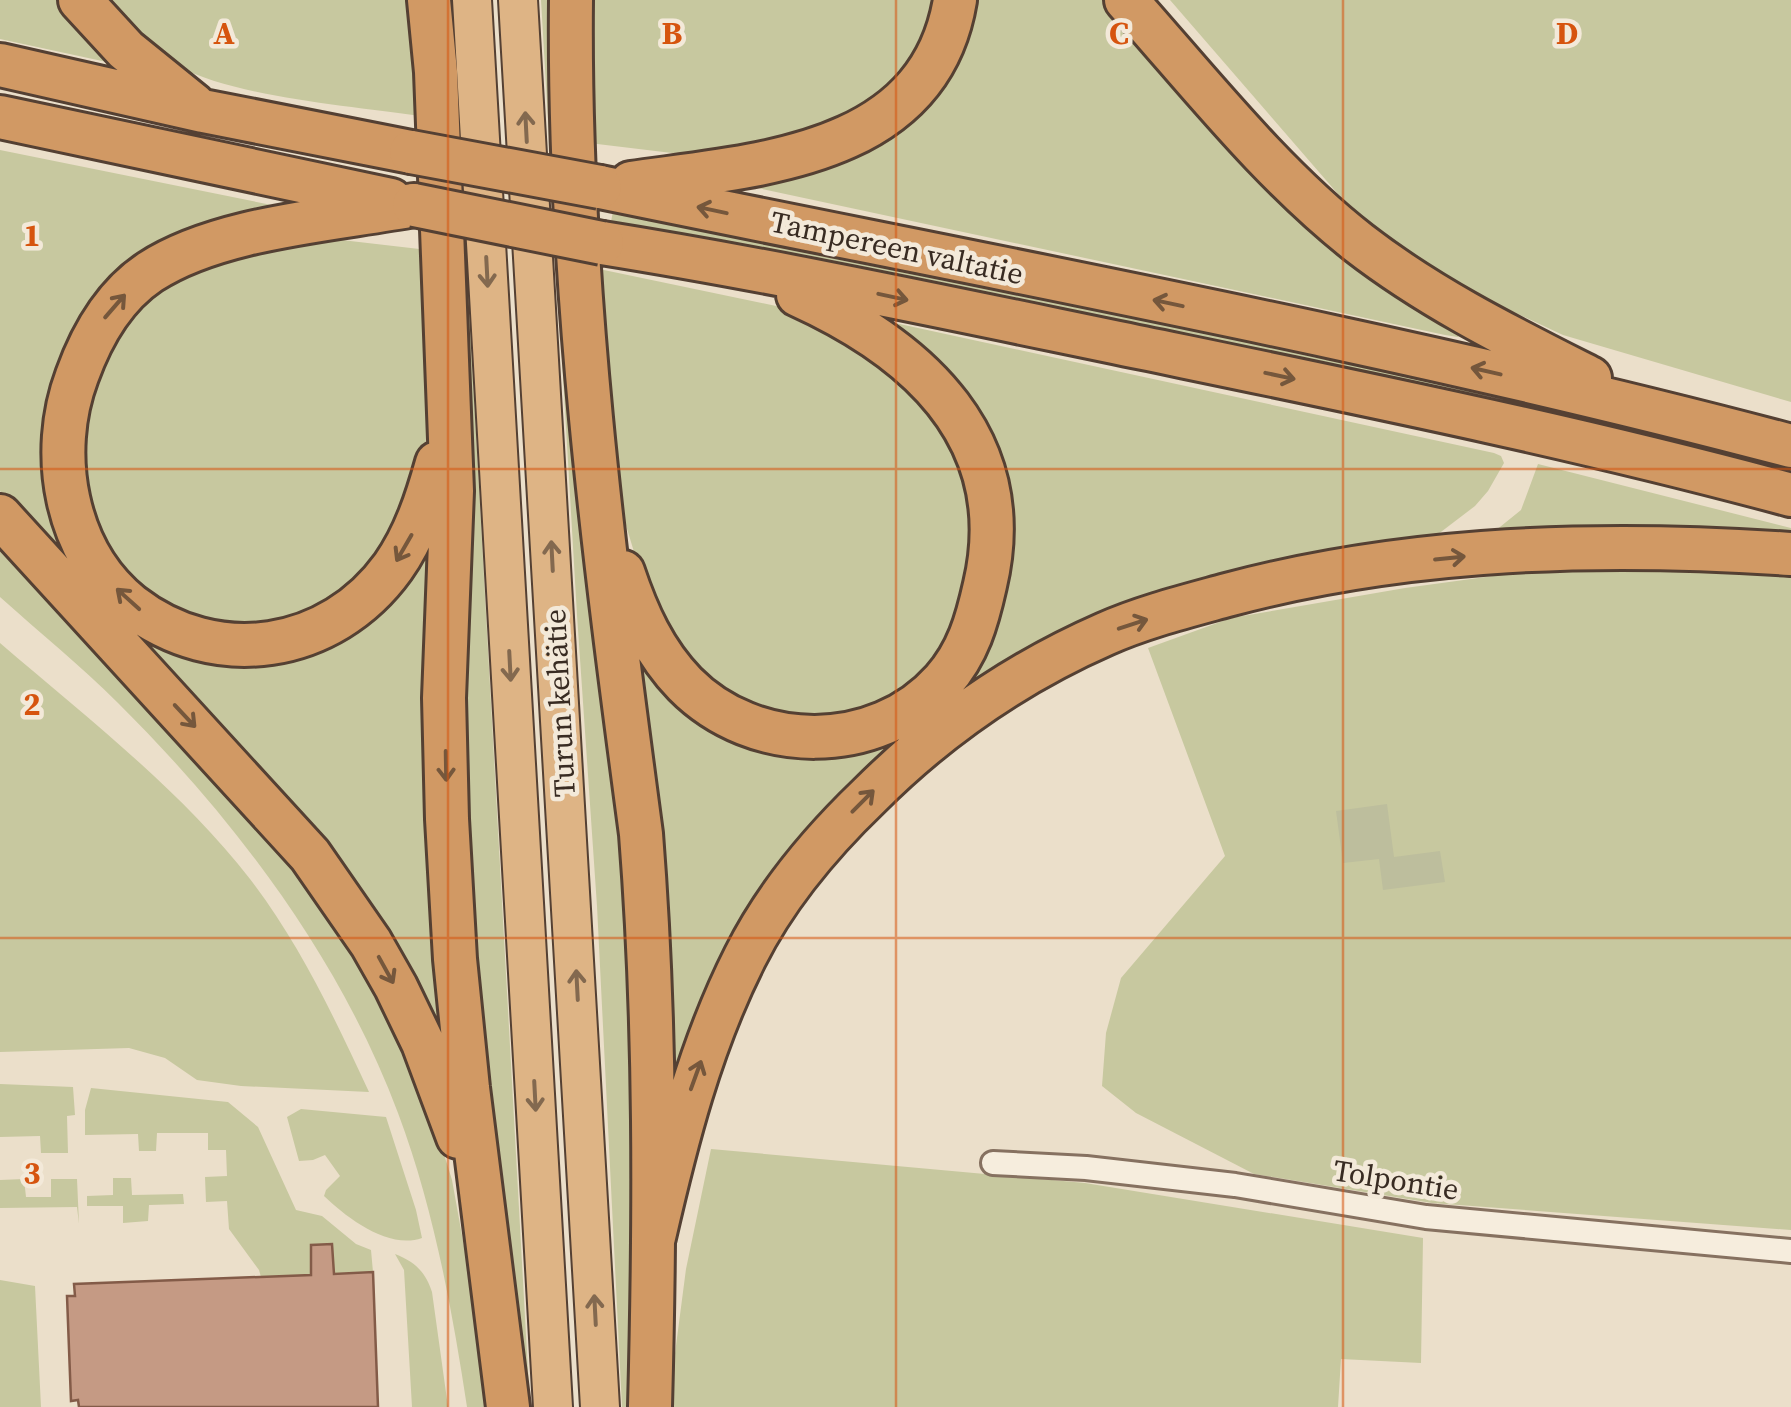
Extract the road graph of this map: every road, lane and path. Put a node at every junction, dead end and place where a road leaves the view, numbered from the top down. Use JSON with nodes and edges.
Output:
{"nodes":[{"id":1,"x":80,"y":0,"type":"edge"},
{"id":2,"x":429,"y":0,"type":"edge"},
{"id":3,"x":472,"y":0,"type":"edge"},
{"id":4,"x":518,"y":0,"type":"edge"},
{"id":5,"x":571,"y":0,"type":"edge"},
{"id":6,"x":955,"y":0,"type":"edge"},
{"id":7,"x":1126,"y":0,"type":"edge"},
{"id":8,"x":0,"y":66,"type":"edge"},
{"id":9,"x":202,"y":111,"type":"junction"},
{"id":10,"x":0,"y":117,"type":"edge"},
{"id":11,"x":600,"y":187,"type":"junction"},
{"id":12,"x":414,"y":205,"type":"junction"},
{"id":13,"x":729,"y":263,"type":"junction"},
{"id":14,"x":1649,"y":408,"type":"junction"},
{"id":15,"x":448,"y":424,"type":"junction"},
{"id":16,"x":1791,"y":446,"type":"edge"},
{"id":17,"x":1791,"y":495,"type":"edge"},
{"id":18,"x":600,"y":509,"type":"junction"},
{"id":19,"x":0,"y":516,"type":"edge"},
{"id":20,"x":1791,"y":554,"type":"edge"},
{"id":21,"x":993,"y":1163,"type":"dead end"},
{"id":22,"x":482,"y":1202,"type":"junction"},
{"id":23,"x":654,"y":1237,"type":"junction"},
{"id":24,"x":1791,"y":1251,"type":"edge"},
{"id":25,"x":508,"y":1407,"type":"edge"},
{"id":26,"x":553,"y":1407,"type":"edge"},
{"id":27,"x":600,"y":1407,"type":"edge"},
{"id":28,"x":650,"y":1407,"type":"edge"}],
"edges":[{"from":1,"to":9,"type":"highway"},
{"from":2,"to":15,"type":"highway"},
{"from":3,"to":26,"type":"highway","name":"Turun kehätie","one_way":true},
{"from":27,"to":4,"type":"highway","name":"Turun kehätie","one_way":true},
{"from":5,"to":18,"type":"highway"},
{"from":6,"to":11,"type":"highway"},
{"from":7,"to":14,"type":"highway"},
{"from":8,"to":9,"type":"highway","name":"Tampereen valtatie"},
{"from":9,"to":11,"type":"highway","name":"Tampereen valtatie","bridge":true},
{"from":10,"to":12,"type":"highway","name":"Tampereen valtatie"},
{"from":14,"to":11,"type":"highway","name":"Tampereen valtatie","one_way":true},
{"from":12,"to":13,"type":"highway","name":"Tampereen valtatie","bridge":true},
{"from":15,"to":12,"type":"highway","one_way":true},
{"from":13,"to":17,"type":"highway","name":"Tampereen valtatie","one_way":true},
{"from":13,"to":18,"type":"highway"},
{"from":14,"to":16,"type":"highway","name":"Tampereen valtatie"},
{"from":15,"to":22,"type":"highway","one_way":true},
{"from":18,"to":23,"type":"highway"},
{"from":19,"to":22,"type":"highway","one_way":true},
{"from":23,"to":20,"type":"highway","one_way":true},
{"from":21,"to":24,"type":"street","name":"Tolpontie"},
{"from":22,"to":25,"type":"highway"},
{"from":23,"to":28,"type":"highway"}]}
